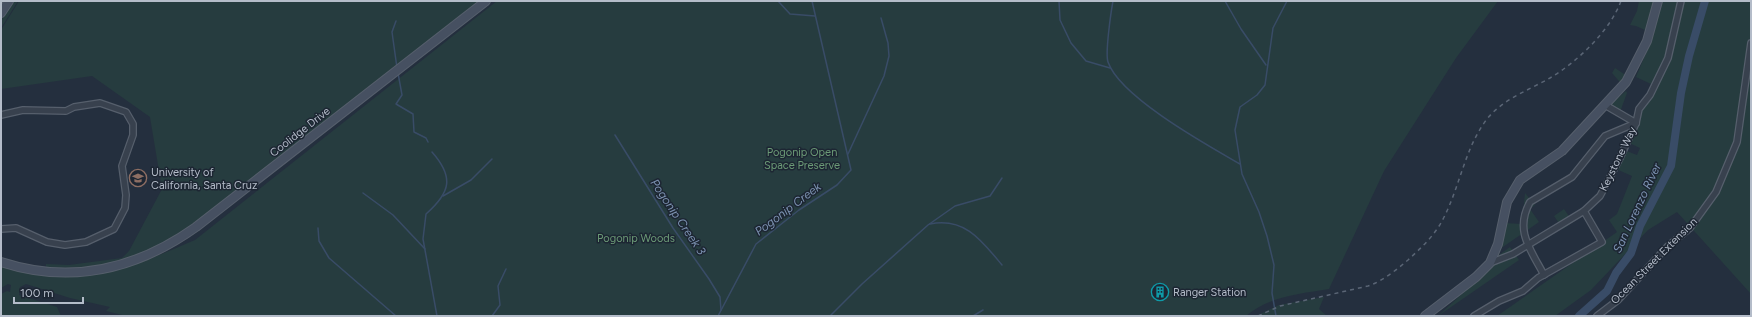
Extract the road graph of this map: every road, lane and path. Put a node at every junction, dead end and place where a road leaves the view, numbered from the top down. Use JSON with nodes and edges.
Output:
{"nodes":[{"id":1,"x":9,"y":1,"type":"edge"},
{"id":2,"x":486,"y":1,"type":"edge"},
{"id":3,"x":1658,"y":1,"type":"edge"},
{"id":4,"x":1681,"y":1,"type":"edge"},
{"id":5,"x":1,"y":13,"type":"edge"},
{"id":6,"x":1751,"y":43,"type":"edge"},
{"id":7,"x":1605,"y":105,"type":"junction"},
{"id":8,"x":1,"y":115,"type":"edge"},
{"id":9,"x":1636,"y":122,"type":"junction"},
{"id":10,"x":1584,"y":211,"type":"junction"},
{"id":11,"x":1,"y":229,"type":"edge"},
{"id":12,"x":1527,"y":244,"type":"junction"},
{"id":13,"x":1,"y":262,"type":"edge"},
{"id":14,"x":1490,"y":264,"type":"junction"},
{"id":15,"x":1544,"y":275,"type":"junction"},
{"id":16,"x":1425,"y":316,"type":"edge"},
{"id":17,"x":1474,"y":316,"type":"edge"},
{"id":18,"x":1597,"y":316,"type":"edge"}],
"edges":[{"from":1,"to":5,"type":"street"},
{"from":2,"to":13,"type":"street","name":"Coolidge Drive"},
{"from":3,"to":7,"type":"street"},
{"from":4,"to":9,"type":"street","name":"Keystone Way"},
{"from":6,"to":18,"type":"street","name":"Ocean Street Extension"},
{"from":7,"to":9,"type":"street"},
{"from":7,"to":14,"type":"street"},
{"from":8,"to":11,"type":"street"},
{"from":9,"to":10,"type":"street","name":"Keystone Way"},
{"from":9,"to":12,"type":"street"},
{"from":10,"to":12,"type":"street","name":"Keystone Way"},
{"from":10,"to":15,"type":"street"},
{"from":12,"to":14,"type":"street","name":"Keystone Way"},
{"from":12,"to":15,"type":"street"},
{"from":14,"to":16,"type":"street"},
{"from":15,"to":17,"type":"street"}]}
